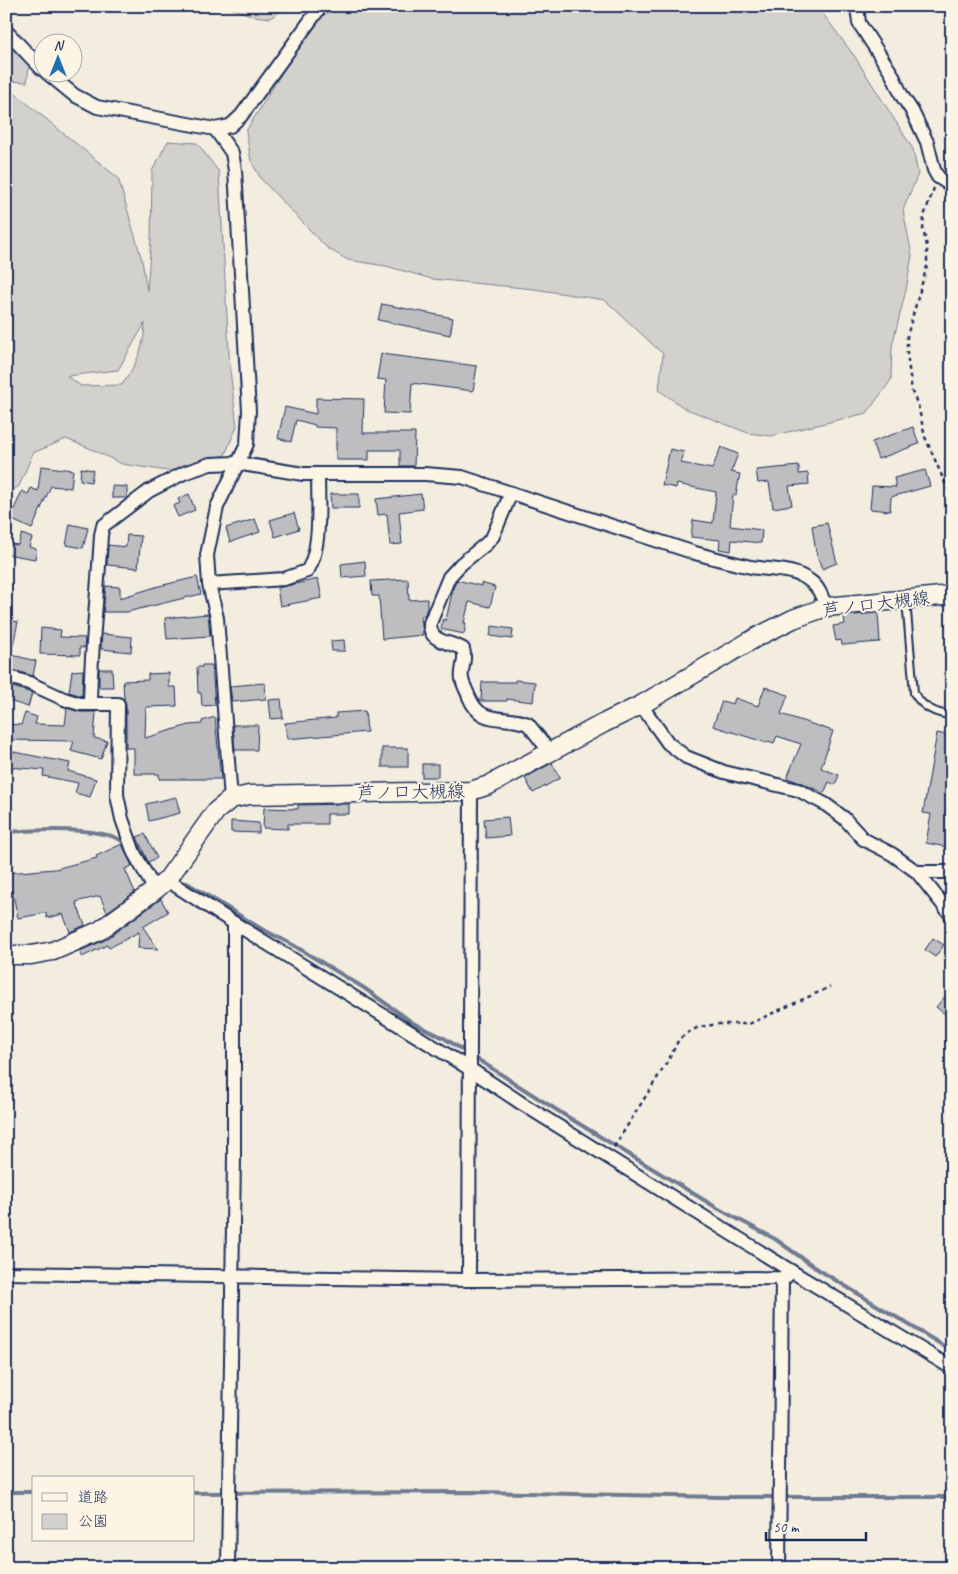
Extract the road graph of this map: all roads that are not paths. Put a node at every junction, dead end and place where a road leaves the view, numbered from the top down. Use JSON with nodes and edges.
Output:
{"nodes":[{"id":1,"x":321,"y":6,"type":"edge"},
{"id":2,"x":857,"y":6,"type":"edge"},
{"id":3,"x":6,"y":30,"type":"edge"},
{"id":4,"x":32,"y":58,"type":"edge"},
{"id":5,"x":58,"y":82,"type":"edge"},
{"id":6,"x":216,"y":129,"type":"junction"},
{"id":7,"x":952,"y":186,"type":"edge"},
{"id":8,"x":236,"y":463,"type":"junction"},
{"id":9,"x":318,"y":474,"type":"junction"},
{"id":10,"x":511,"y":493,"type":"junction"},
{"id":11,"x":209,"y":584,"type":"junction"},
{"id":12,"x":952,"y":595,"type":"edge"},
{"id":13,"x":906,"y":598,"type":"junction"},
{"id":14,"x":826,"y":606,"type":"junction"},
{"id":15,"x":6,"y":676,"type":"edge"},
{"id":16,"x":90,"y":703,"type":"junction"},
{"id":17,"x":641,"y":705,"type":"junction"},
{"id":18,"x":952,"y":715,"type":"edge"},
{"id":19,"x":550,"y":752,"type":"junction"},
{"id":20,"x":471,"y":791,"type":"junction"},
{"id":21,"x":231,"y":798,"type":"junction"},
{"id":22,"x":917,"y":872,"type":"junction"},
{"id":23,"x":952,"y":872,"type":"edge"},
{"id":24,"x":161,"y":885,"type":"junction"},
{"id":25,"x":952,"y":916,"type":"edge"},
{"id":26,"x":234,"y":923,"type":"junction"},
{"id":27,"x":6,"y":956,"type":"edge"},
{"id":28,"x":470,"y":1068,"type":"junction"},
{"id":29,"x":6,"y":1273,"type":"edge"},
{"id":30,"x":786,"y":1275,"type":"junction"},
{"id":31,"x":232,"y":1276,"type":"junction"},
{"id":32,"x":470,"y":1280,"type":"junction"},
{"id":33,"x":952,"y":1368,"type":"edge"},
{"id":34,"x":228,"y":1568,"type":"edge"},
{"id":35,"x":779,"y":1568,"type":"edge"}],
"edges":[{"from":1,"to":6,"type":"street"},
{"from":2,"to":7,"type":"street"},
{"from":3,"to":4,"type":"street"},
{"from":5,"to":6,"type":"street"},
{"from":6,"to":8,"type":"street"},
{"from":8,"to":9,"type":"street"},
{"from":8,"to":11,"type":"street"},
{"from":8,"to":16,"type":"street"},
{"from":9,"to":10,"type":"street"},
{"from":9,"to":11,"type":"street"},
{"from":10,"to":14,"type":"street"},
{"from":10,"to":19,"type":"street"},
{"from":11,"to":21,"type":"street"},
{"from":12,"to":13,"type":"main road","name":"芦ノ口大槻線"},
{"from":13,"to":14,"type":"main road","name":"芦ノ口大槻線"},
{"from":13,"to":18,"type":"lane"},
{"from":14,"to":17,"type":"main road","name":"芦ノ口大槻線"},
{"from":15,"to":16,"type":"street"},
{"from":16,"to":24,"type":"street"},
{"from":17,"to":19,"type":"main road","name":"芦ノ口大槻線"},
{"from":17,"to":22,"type":"street"},
{"from":19,"to":20,"type":"main road","name":"芦ノ口大槻線"},
{"from":20,"to":21,"type":"main road","name":"芦ノ口大槻線"},
{"from":20,"to":28,"type":"street"},
{"from":21,"to":24,"type":"main road"},
{"from":22,"to":23,"type":"street"},
{"from":22,"to":25,"type":"street"},
{"from":24,"to":26,"type":"street"},
{"from":24,"to":27,"type":"main road"},
{"from":26,"to":28,"type":"street"},
{"from":26,"to":31,"type":"street"},
{"from":28,"to":30,"type":"street"},
{"from":28,"to":32,"type":"street"},
{"from":29,"to":31,"type":"street"},
{"from":30,"to":32,"type":"street"},
{"from":30,"to":33,"type":"street"},
{"from":30,"to":35,"type":"street"},
{"from":31,"to":32,"type":"street"},
{"from":31,"to":34,"type":"street"}]}
